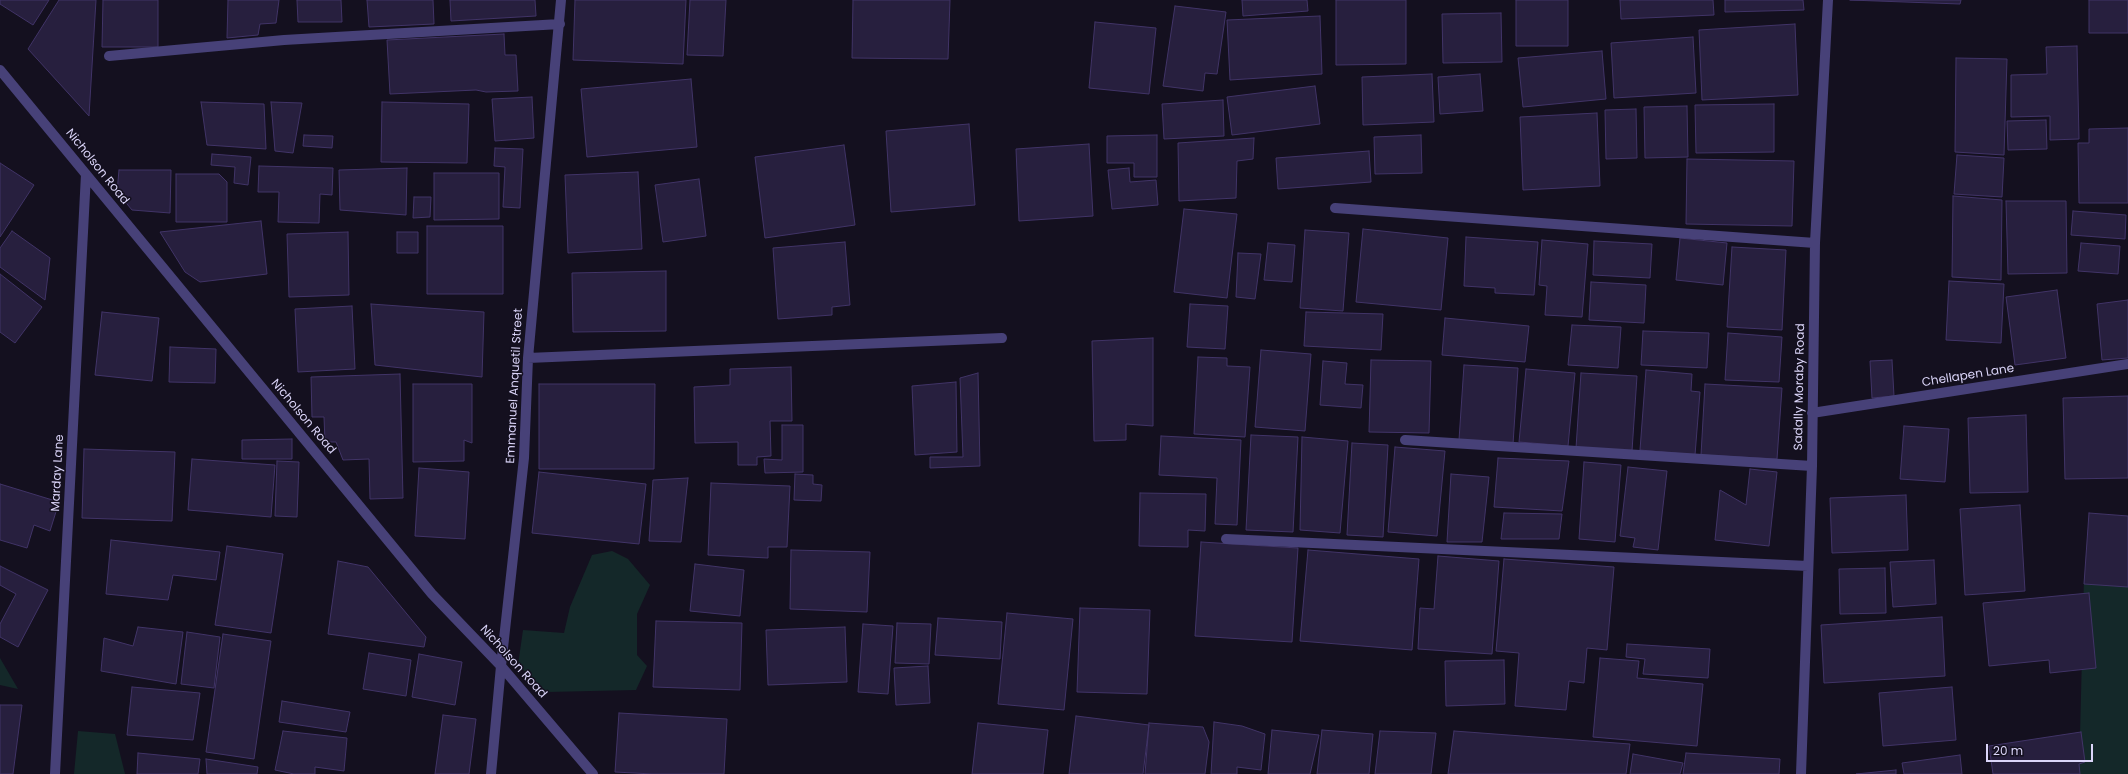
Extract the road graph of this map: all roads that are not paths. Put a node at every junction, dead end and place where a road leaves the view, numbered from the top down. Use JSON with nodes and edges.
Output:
{"nodes":[{"id":1,"x":561,"y":0,"type":"edge"},
{"id":2,"x":1828,"y":0,"type":"edge"},
{"id":3,"x":560,"y":24,"type":"junction"},
{"id":4,"x":110,"y":56,"type":"dead end"},
{"id":5,"x":0,"y":70,"type":"edge"},
{"id":6,"x":86,"y":174,"type":"junction"},
{"id":7,"x":1336,"y":208,"type":"dead end"},
{"id":8,"x":1815,"y":243,"type":"junction"},
{"id":9,"x":1002,"y":338,"type":"dead end"},
{"id":10,"x":528,"y":358,"type":"junction"},
{"id":11,"x":2128,"y":364,"type":"edge"},
{"id":12,"x":1812,"y":413,"type":"junction"},
{"id":13,"x":1405,"y":440,"type":"dead end"},
{"id":14,"x":1812,"y":466,"type":"junction"},
{"id":15,"x":1226,"y":539,"type":"dead end"},
{"id":16,"x":1808,"y":566,"type":"junction"},
{"id":17,"x":501,"y":666,"type":"junction"},
{"id":18,"x":55,"y":774,"type":"edge"},
{"id":19,"x":491,"y":774,"type":"edge"},
{"id":20,"x":593,"y":774,"type":"edge"},
{"id":21,"x":1801,"y":774,"type":"edge"}],
"edges":[{"from":1,"to":3,"type":"street","name":"Emmanuel Anquetil Street"},
{"from":2,"to":8,"type":"street","name":"Sadally Moraby Road"},
{"from":3,"to":4,"type":"street"},
{"from":3,"to":10,"type":"street","name":"Emmanuel Anquetil Street"},
{"from":5,"to":6,"type":"street","name":"Nicholson Road"},
{"from":6,"to":17,"type":"street","name":"Nicholson Road"},
{"from":6,"to":18,"type":"street","name":"Marday Lane"},
{"from":7,"to":8,"type":"street"},
{"from":8,"to":12,"type":"street","name":"Sadally Moraby Road"},
{"from":9,"to":10,"type":"street"},
{"from":10,"to":17,"type":"street","name":"Emmanuel Anquetil Street"},
{"from":11,"to":12,"type":"street","name":"Chellapen Lane"},
{"from":12,"to":14,"type":"street","name":"Sadally Moraby Road"},
{"from":13,"to":14,"type":"street"},
{"from":14,"to":16,"type":"street","name":"Sadally Moraby Road"},
{"from":15,"to":16,"type":"street"},
{"from":16,"to":21,"type":"street","name":"Sadally Moraby Road"},
{"from":17,"to":19,"type":"street","name":"Emmanuel Anquetil Street"},
{"from":17,"to":20,"type":"street","name":"Nicholson Road"}]}
